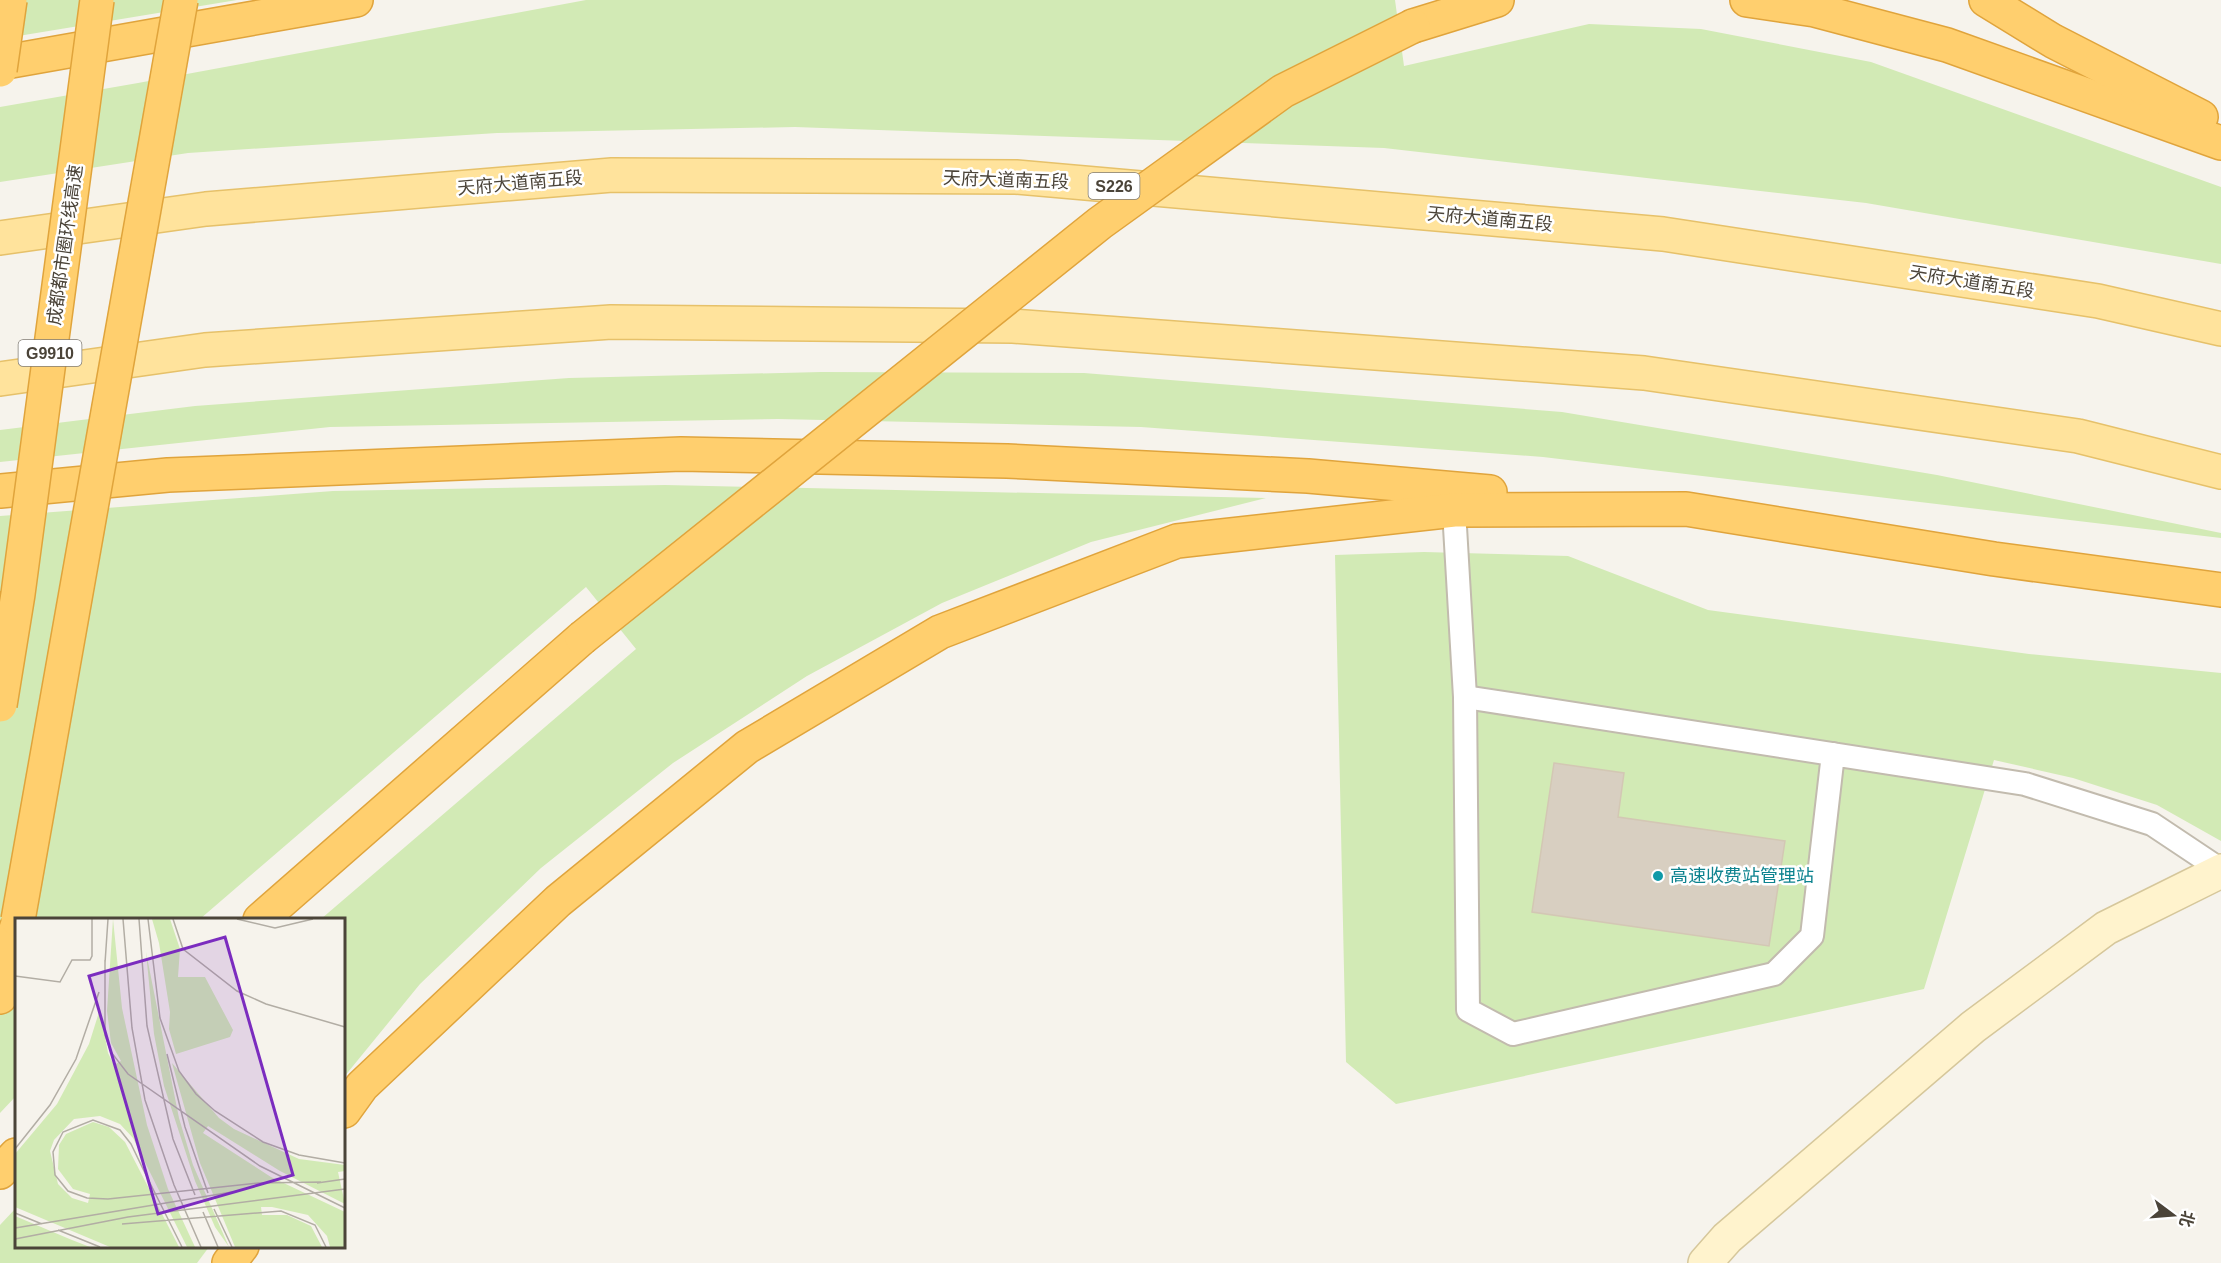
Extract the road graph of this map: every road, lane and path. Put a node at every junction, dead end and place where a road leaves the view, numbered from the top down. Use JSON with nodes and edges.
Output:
{"nodes":[{"id":1,"x":10,"y":0,"type":"edge"},
{"id":2,"x":97,"y":0,"type":"edge"},
{"id":3,"x":181,"y":0,"type":"edge"},
{"id":4,"x":356,"y":0,"type":"edge"},
{"id":5,"x":1497,"y":0,"type":"edge"},
{"id":6,"x":1747,"y":0,"type":"edge"},
{"id":7,"x":1986,"y":0,"type":"edge"},
{"id":8,"x":0,"y":63,"type":"edge"},
{"id":9,"x":0,"y":70,"type":"edge"},
{"id":10,"x":2221,"y":128,"type":"edge"},
{"id":11,"x":2221,"y":143,"type":"edge"},
{"id":12,"x":0,"y":238,"type":"edge"},
{"id":13,"x":2221,"y":328,"type":"edge"},
{"id":14,"x":0,"y":379,"type":"edge"},
{"id":15,"x":2221,"y":472,"type":"edge"},
{"id":16,"x":0,"y":491,"type":"edge"},
{"id":17,"x":1686,"y":509,"type":"junction"},
{"id":18,"x":1454,"y":510,"type":"junction"},
{"id":19,"x":2221,"y":590,"type":"edge"},
{"id":20,"x":1465,"y":697,"type":"junction"},
{"id":21,"x":0,"y":705,"type":"edge"},
{"id":22,"x":1833,"y":754,"type":"junction"},
{"id":23,"x":2221,"y":871,"type":"edge"},
{"id":24,"x":18,"y":918,"type":"edge"},
{"id":25,"x":262,"y":918,"type":"edge"},
{"id":26,"x":15,"y":933,"type":"edge"},
{"id":27,"x":0,"y":998,"type":"edge"},
{"id":28,"x":345,"y":1110,"type":"edge"},
{"id":29,"x":15,"y":1156,"type":"edge"},
{"id":30,"x":0,"y":1172,"type":"edge"},
{"id":31,"x":240,"y":1248,"type":"edge"},
{"id":32,"x":229,"y":1263,"type":"edge"},
{"id":33,"x":1705,"y":1263,"type":"edge"}],
"edges":[{"from":1,"to":9,"type":"highway","bridge":true},
{"from":2,"to":21,"type":"highway","name":"成都都市圈环线高速","number":"G9910","bridge":true},
{"from":3,"to":24,"type":"highway","bridge":true},
{"from":4,"to":8,"type":"highway"},
{"from":5,"to":25,"type":"highway","bridge":true},
{"from":6,"to":11,"type":"highway"},
{"from":7,"to":10,"type":"highway"},
{"from":12,"to":13,"type":"main road","name":"天府大道南五段","number":"S226"},
{"from":14,"to":15,"type":"main road"},
{"from":16,"to":17,"type":"highway"},
{"from":17,"to":18,"type":"highway"},
{"from":17,"to":19,"type":"highway"},
{"from":18,"to":20,"type":"lane"},
{"from":18,"to":28,"type":"highway"},
{"from":20,"to":22,"type":"lane"},
{"from":20,"to":22,"type":"lane"},
{"from":22,"to":23,"type":"lane"},
{"from":23,"to":33,"type":"street"},
{"from":26,"to":27,"type":"highway"},
{"from":29,"to":30,"type":"highway"},
{"from":31,"to":32,"type":"highway"}]}
